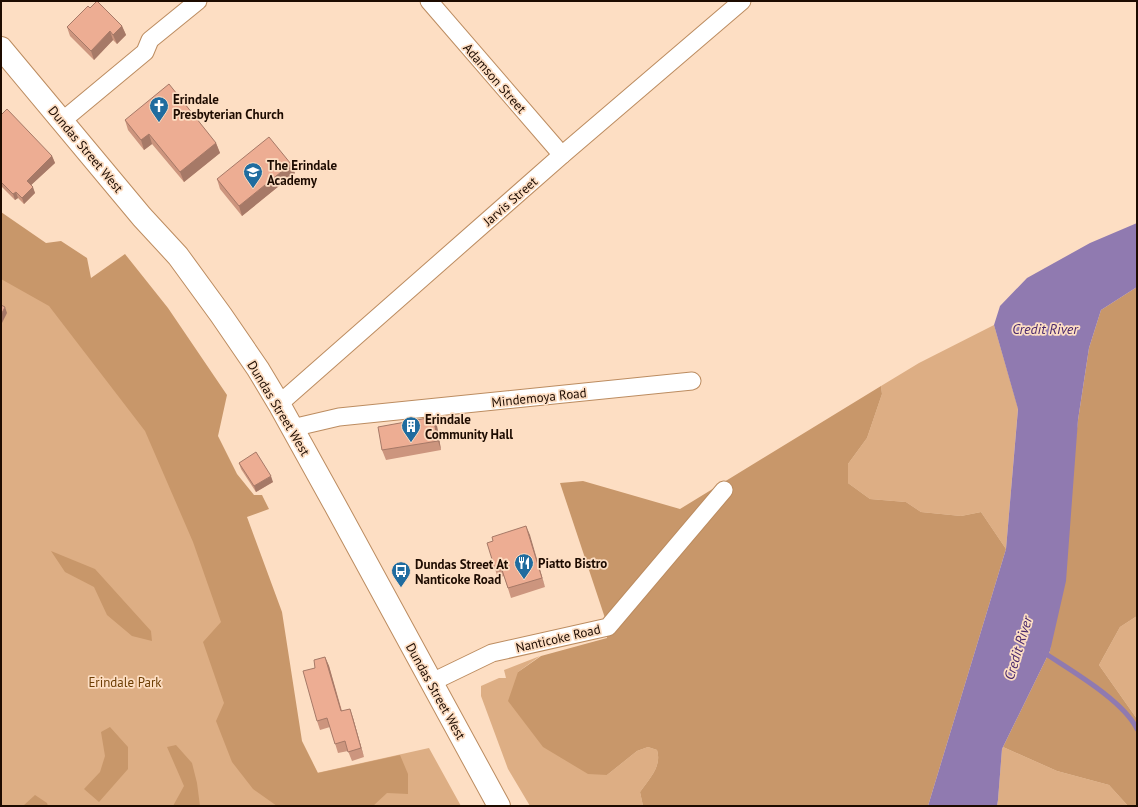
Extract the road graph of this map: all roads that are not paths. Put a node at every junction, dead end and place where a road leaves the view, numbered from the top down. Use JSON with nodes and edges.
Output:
{"nodes":[{"id":1,"x":198,"y":1,"type":"edge"},
{"id":2,"x":428,"y":1,"type":"edge"},
{"id":3,"x":742,"y":1,"type":"edge"},
{"id":4,"x":1,"y":48,"type":"edge"},
{"id":5,"x":62,"y":121,"type":"junction"},
{"id":6,"x":562,"y":155,"type":"junction"},
{"id":7,"x":692,"y":381,"type":"dead end"},
{"id":8,"x":279,"y":404,"type":"junction"},
{"id":9,"x":292,"y":428,"type":"junction"},
{"id":10,"x":724,"y":490,"type":"dead end"},
{"id":11,"x":432,"y":682,"type":"junction"},
{"id":12,"x":500,"y":806,"type":"edge"}],
"edges":[{"from":1,"to":5,"type":"street"},
{"from":2,"to":6,"type":"street","name":"Adamson Street"},
{"from":3,"to":6,"type":"street","name":"Jarvis Street"},
{"from":4,"to":5,"type":"main road","name":"Dundas Street West"},
{"from":5,"to":8,"type":"main road","name":"Dundas Street West"},
{"from":6,"to":8,"type":"street","name":"Jarvis Street"},
{"from":7,"to":9,"type":"street","name":"Mindemoya Road"},
{"from":8,"to":9,"type":"main road","name":"Dundas Street West"},
{"from":9,"to":11,"type":"main road","name":"Dundas Street West"},
{"from":10,"to":11,"type":"street","name":"Nanticoke Road"},
{"from":11,"to":12,"type":"main road","name":"Dundas Street West"}]}
